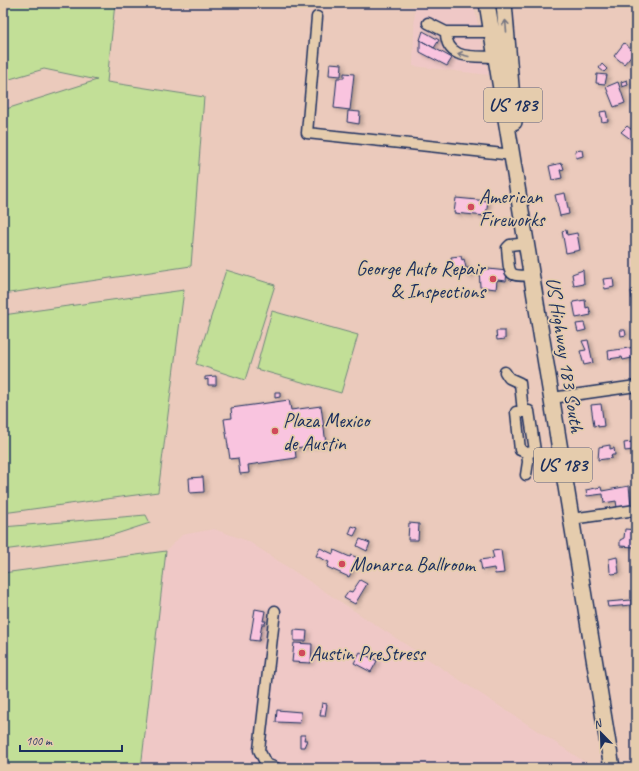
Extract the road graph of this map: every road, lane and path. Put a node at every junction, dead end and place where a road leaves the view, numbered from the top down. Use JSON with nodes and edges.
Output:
{"nodes":[{"id":1,"x":487,"y":3,"type":"edge"},
{"id":2,"x":504,"y":3,"type":"edge"},
{"id":3,"x":317,"y":17,"type":"dead end"},
{"id":4,"x":428,"y":23,"type":"dead end"},
{"id":5,"x":446,"y":32,"type":"junction"},
{"id":6,"x":491,"y":32,"type":"junction"},
{"id":7,"x":495,"y":57,"type":"junction"},
{"id":8,"x":513,"y":158,"type":"junction"},
{"id":9,"x":527,"y":243,"type":"junction"},
{"id":10,"x":532,"y":275,"type":"junction"},
{"id":11,"x":505,"y":372,"type":"dead end"},
{"id":12,"x":636,"y":386,"type":"edge"},
{"id":13,"x":552,"y":398,"type":"junction"},
{"id":14,"x":523,"y":412,"type":"junction"},
{"id":15,"x":527,"y":453,"type":"junction"},
{"id":16,"x":526,"y":475,"type":"dead end"},
{"id":17,"x":636,"y":510,"type":"edge"},
{"id":18,"x":571,"y":519,"type":"junction"},
{"id":19,"x":275,"y":611,"type":"dead end"},
{"id":20,"x":276,"y":768,"type":"edge"},
{"id":21,"x":612,"y":768,"type":"edge"}],
"edges":[{"from":1,"to":6,"type":"highway","name":"US Highway 183 South","number":"US 183"},
{"from":8,"to":2,"type":"highway","name":"US Highway 183 South","number":"US 183","one_way":true},
{"from":3,"to":8,"type":"street"},
{"from":4,"to":5,"type":"street"},
{"from":5,"to":6,"type":"street"},
{"from":7,"to":5,"type":"street","one_way":true},
{"from":6,"to":7,"type":"highway","name":"US Highway 183 South","number":"US 183"},
{"from":7,"to":8,"type":"highway","name":"US Highway 183 South","number":"US 183"},
{"from":8,"to":9,"type":"highway","name":"US Highway 183 South","number":"US 183"},
{"from":9,"to":10,"type":"highway","name":"US Highway 183 South","number":"US 183"},
{"from":9,"to":10,"type":"street"},
{"from":10,"to":13,"type":"highway","name":"US Highway 183 South","number":"US 183"},
{"from":11,"to":14,"type":"street"},
{"from":12,"to":13,"type":"street"},
{"from":13,"to":18,"type":"highway","name":"US Highway 183 South","number":"US 183"},
{"from":14,"to":15,"type":"street"},
{"from":14,"to":15,"type":"street"},
{"from":15,"to":16,"type":"street"},
{"from":17,"to":18,"type":"street"},
{"from":18,"to":21,"type":"highway","name":"US Highway 183 South","number":"US 183"},
{"from":19,"to":20,"type":"street"}]}
